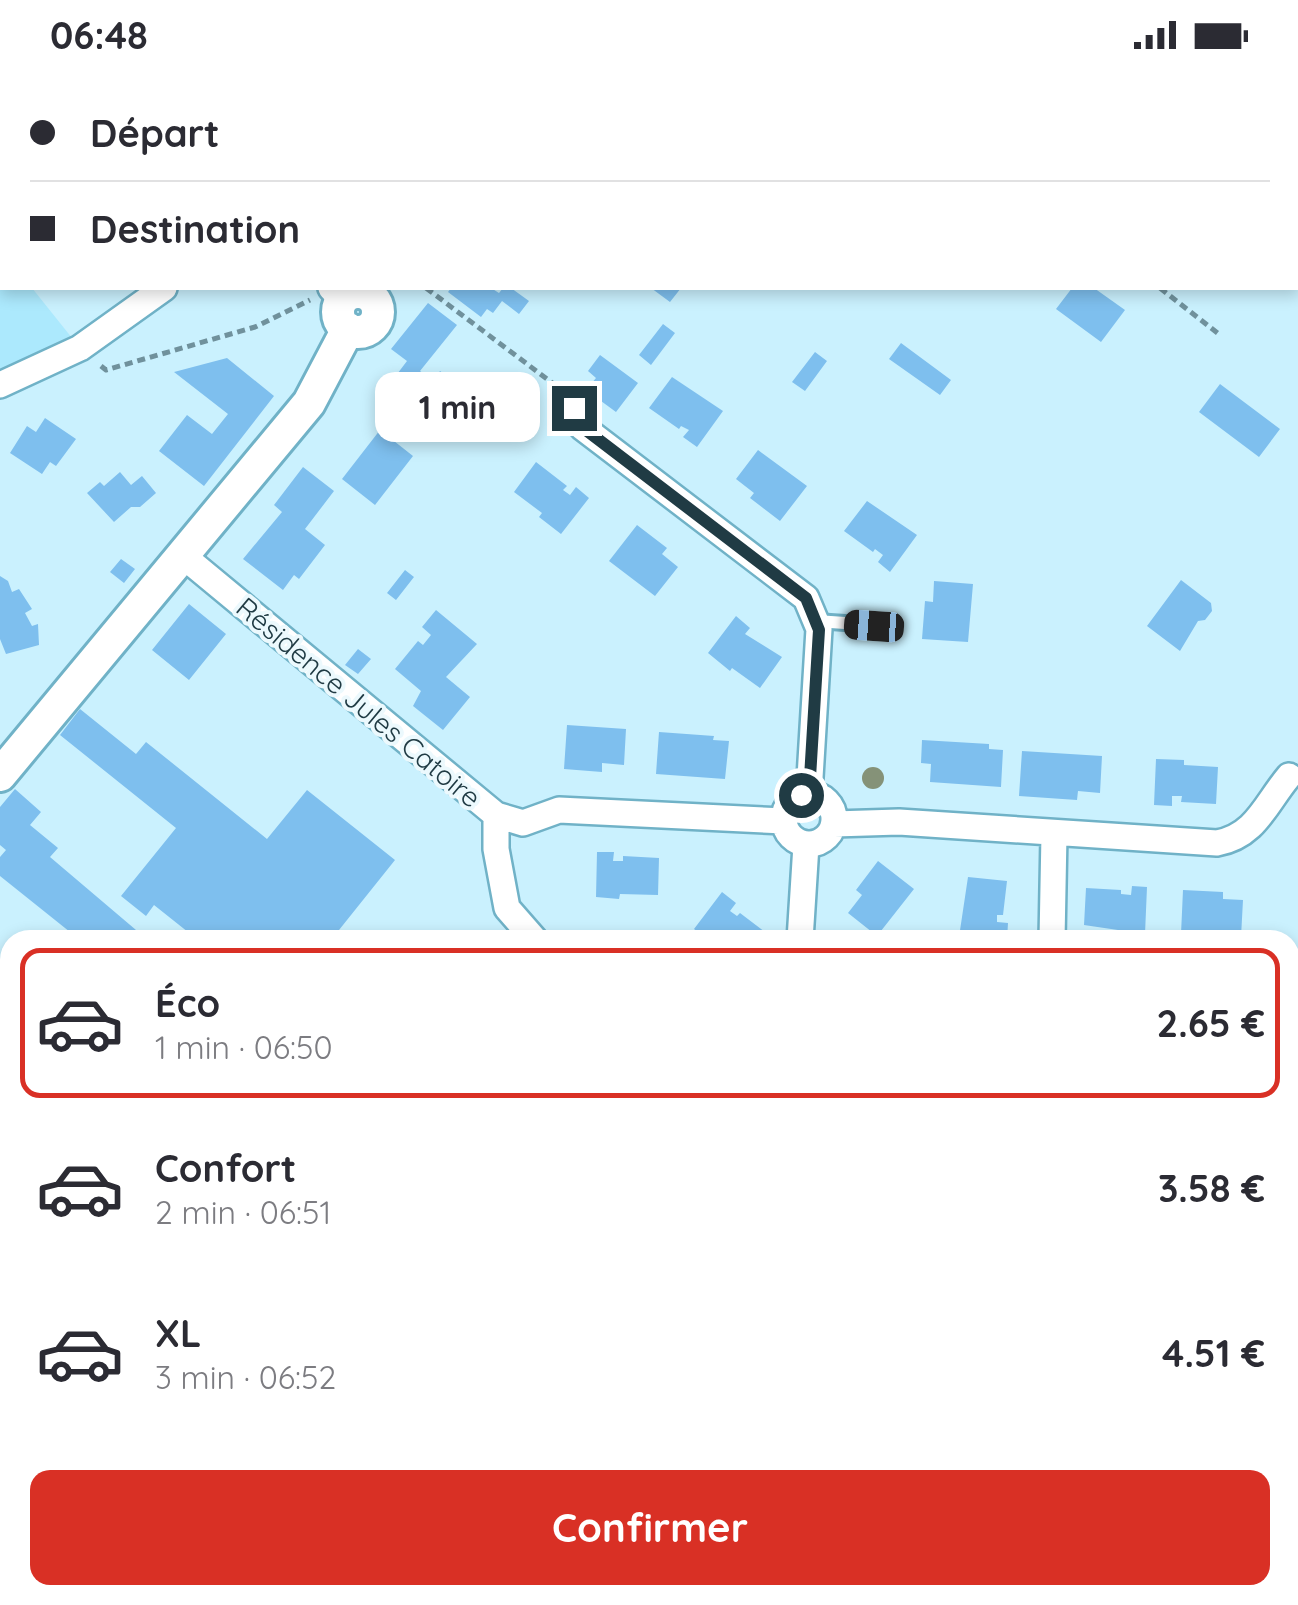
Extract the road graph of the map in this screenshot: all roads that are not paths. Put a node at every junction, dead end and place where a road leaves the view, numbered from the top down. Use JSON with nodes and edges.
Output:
{"nodes":[{"id":1,"x":161,"y":290,"type":"edge"},
{"id":2,"x":352,"y":299,"type":"edge"},
{"id":3,"x":0,"y":385,"type":"edge"},
{"id":4,"x":574,"y":408,"type":"road end"},
{"id":5,"x":182,"y":555,"type":"junction"},
{"id":6,"x":816,"y":622,"type":"junction"},
{"id":7,"x":874,"y":626,"type":"dead end"},
{"id":8,"x":0,"y":776,"type":"edge"},
{"id":9,"x":1289,"y":776,"type":"dead end"},
{"id":10,"x":809,"y":794,"type":"junction"},
{"id":11,"x":496,"y":815,"type":"junction"},
{"id":12,"x":784,"y":821,"type":"junction"},
{"id":13,"x":834,"y":824,"type":"junction"},
{"id":14,"x":1054,"y":834,"type":"junction"},
{"id":15,"x":806,"y":845,"type":"junction"},
{"id":16,"x":526,"y":930,"type":"edge"},
{"id":17,"x":801,"y":930,"type":"edge"},
{"id":18,"x":1052,"y":930,"type":"edge"}],
"edges":[{"from":1,"to":3,"type":"street"},
{"from":2,"to":5,"type":"street"},
{"from":4,"to":6,"type":"street"},
{"from":5,"to":8,"type":"street"},
{"from":5,"to":11,"type":"street","name":"Résidence Jules Catoire"},
{"from":6,"to":7,"type":"lane"},
{"from":6,"to":10,"type":"street"},
{"from":9,"to":14,"type":"street"},
{"from":10,"to":12,"type":"street"},
{"from":10,"to":13,"type":"street"},
{"from":11,"to":12,"type":"street","name":"Résidence Jules Catoire"},
{"from":11,"to":16,"type":"street"},
{"from":12,"to":15,"type":"street"},
{"from":13,"to":14,"type":"street"},
{"from":13,"to":15,"type":"street"},
{"from":14,"to":18,"type":"street"},
{"from":15,"to":17,"type":"street"}]}
